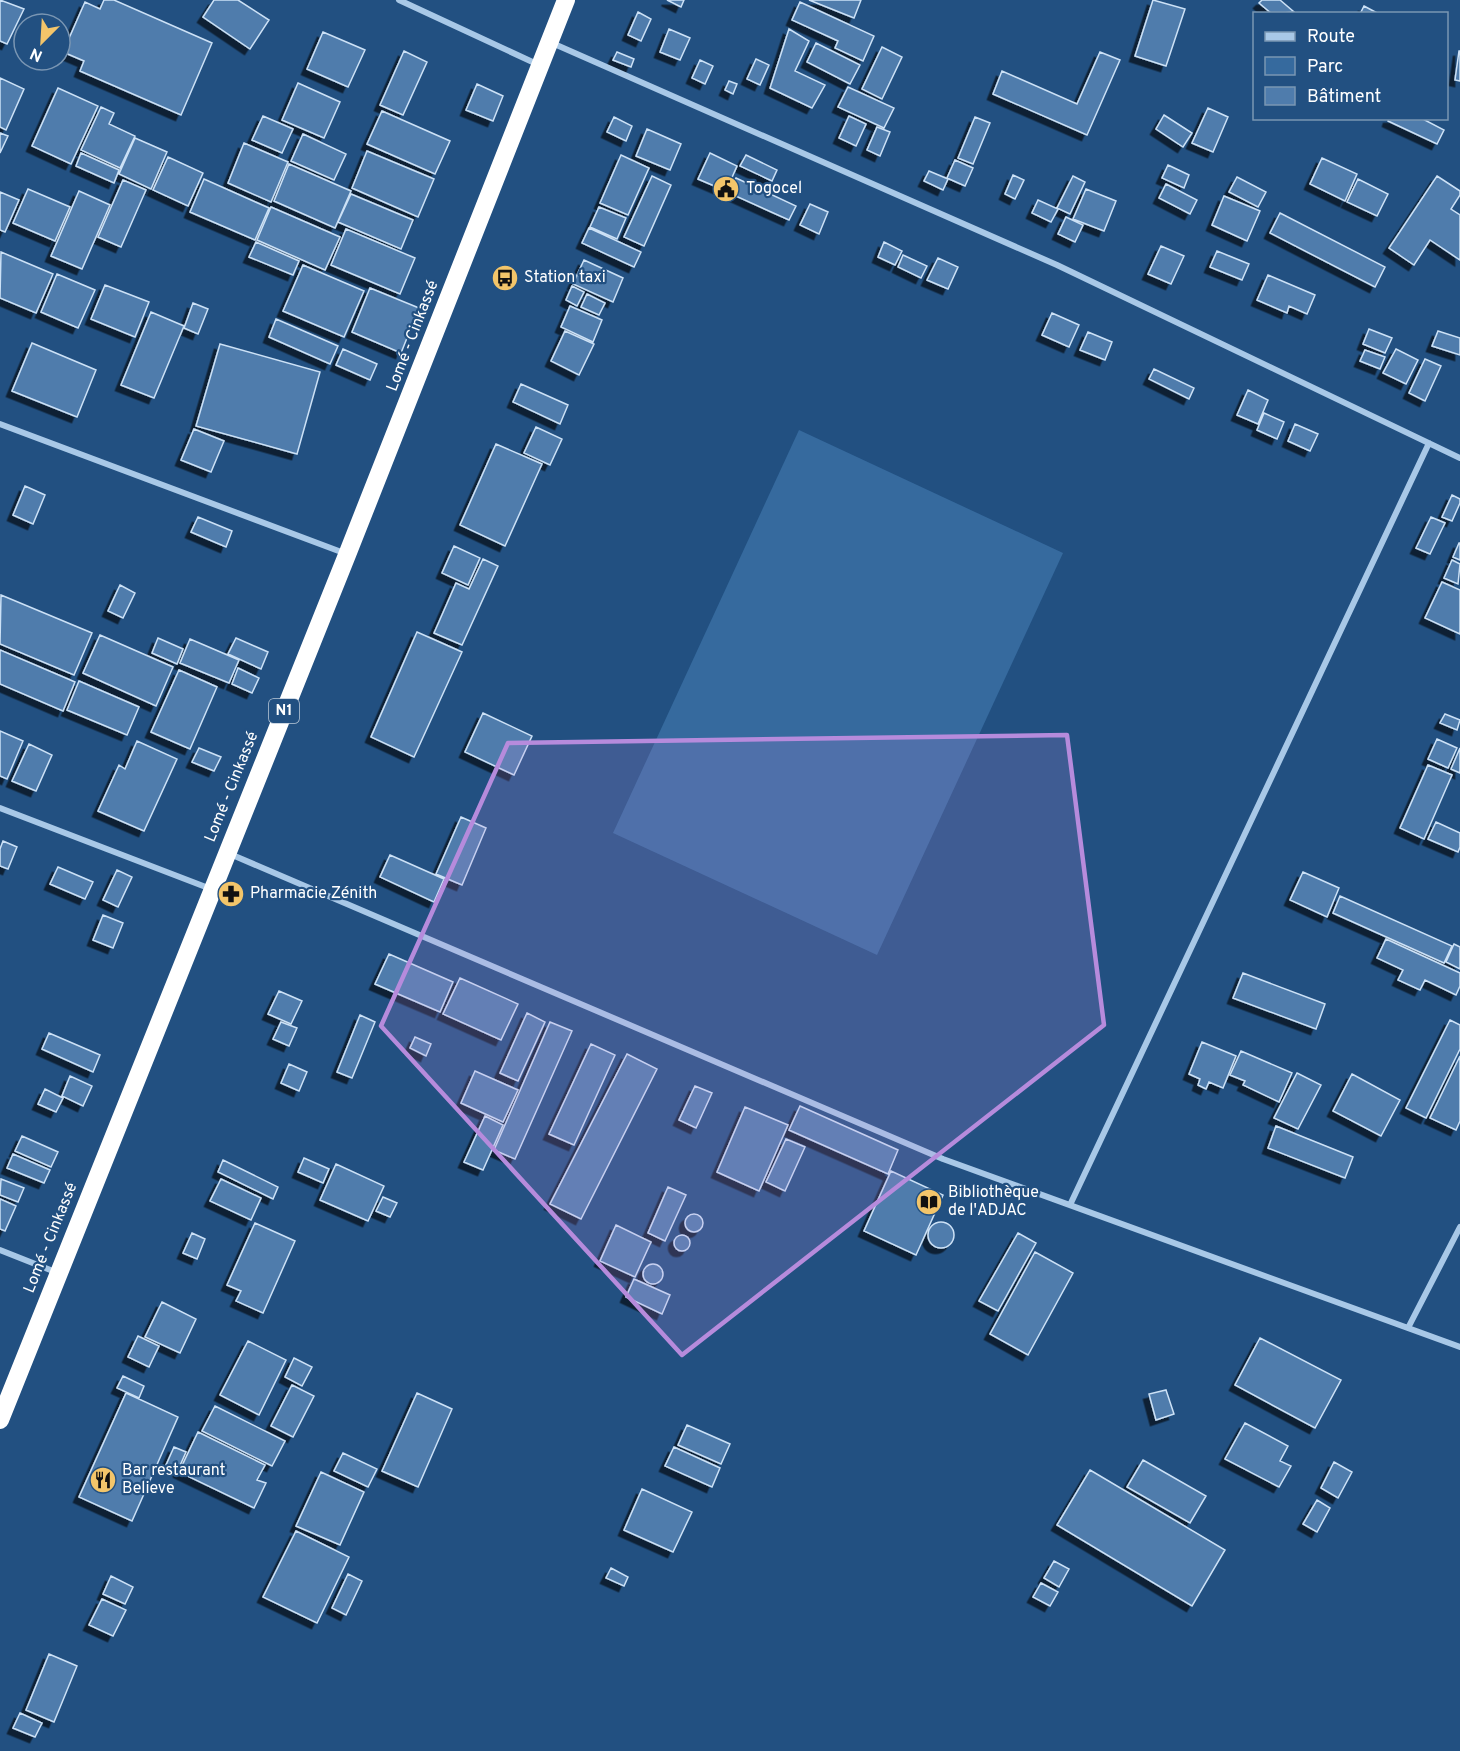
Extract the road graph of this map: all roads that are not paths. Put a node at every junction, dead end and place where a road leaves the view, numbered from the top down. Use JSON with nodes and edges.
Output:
{"nodes":[{"id":1,"x":399,"y":0,"type":"edge"},
{"id":2,"x":566,"y":0,"type":"edge"},
{"id":3,"x":549,"y":42,"type":"junction"},
{"id":4,"x":540,"y":66,"type":"junction"},
{"id":5,"x":0,"y":424,"type":"edge"},
{"id":6,"x":1430,"y":443,"type":"junction"},
{"id":7,"x":1460,"y":458,"type":"edge"},
{"id":8,"x":347,"y":555,"type":"junction"},
{"id":9,"x":0,"y":808,"type":"edge"},
{"id":10,"x":226,"y":852,"type":"junction"},
{"id":11,"x":212,"y":889,"type":"junction"},
{"id":12,"x":1070,"y":1205,"type":"junction"},
{"id":13,"x":1460,"y":1227,"type":"edge"},
{"id":14,"x":0,"y":1250,"type":"edge"},
{"id":15,"x":58,"y":1274,"type":"junction"},
{"id":16,"x":1408,"y":1328,"type":"junction"},
{"id":17,"x":1460,"y":1347,"type":"edge"},
{"id":18,"x":0,"y":1420,"type":"edge"}],
"edges":[{"from":1,"to":4,"type":"street"},
{"from":2,"to":3,"type":"highway","name":"Lomé - Cinkassé","number":"N1"},
{"from":3,"to":4,"type":"highway","name":"Lomé - Cinkassé","number":"N1"},
{"from":3,"to":6,"type":"street"},
{"from":4,"to":8,"type":"highway","name":"Lomé - Cinkassé","number":"N1"},
{"from":5,"to":8,"type":"street"},
{"from":6,"to":7,"type":"street"},
{"from":6,"to":12,"type":"street"},
{"from":8,"to":10,"type":"highway","name":"Lomé - Cinkassé","number":"N1"},
{"from":9,"to":11,"type":"street"},
{"from":10,"to":11,"type":"highway","name":"Lomé - Cinkassé","number":"N1"},
{"from":10,"to":12,"type":"street"},
{"from":11,"to":15,"type":"highway","name":"Lomé - Cinkassé","number":"N1"},
{"from":12,"to":16,"type":"street"},
{"from":13,"to":16,"type":"street"},
{"from":14,"to":15,"type":"street"},
{"from":15,"to":18,"type":"highway","name":"Lomé - Cinkassé","number":"N1"},
{"from":16,"to":17,"type":"street"}]}
